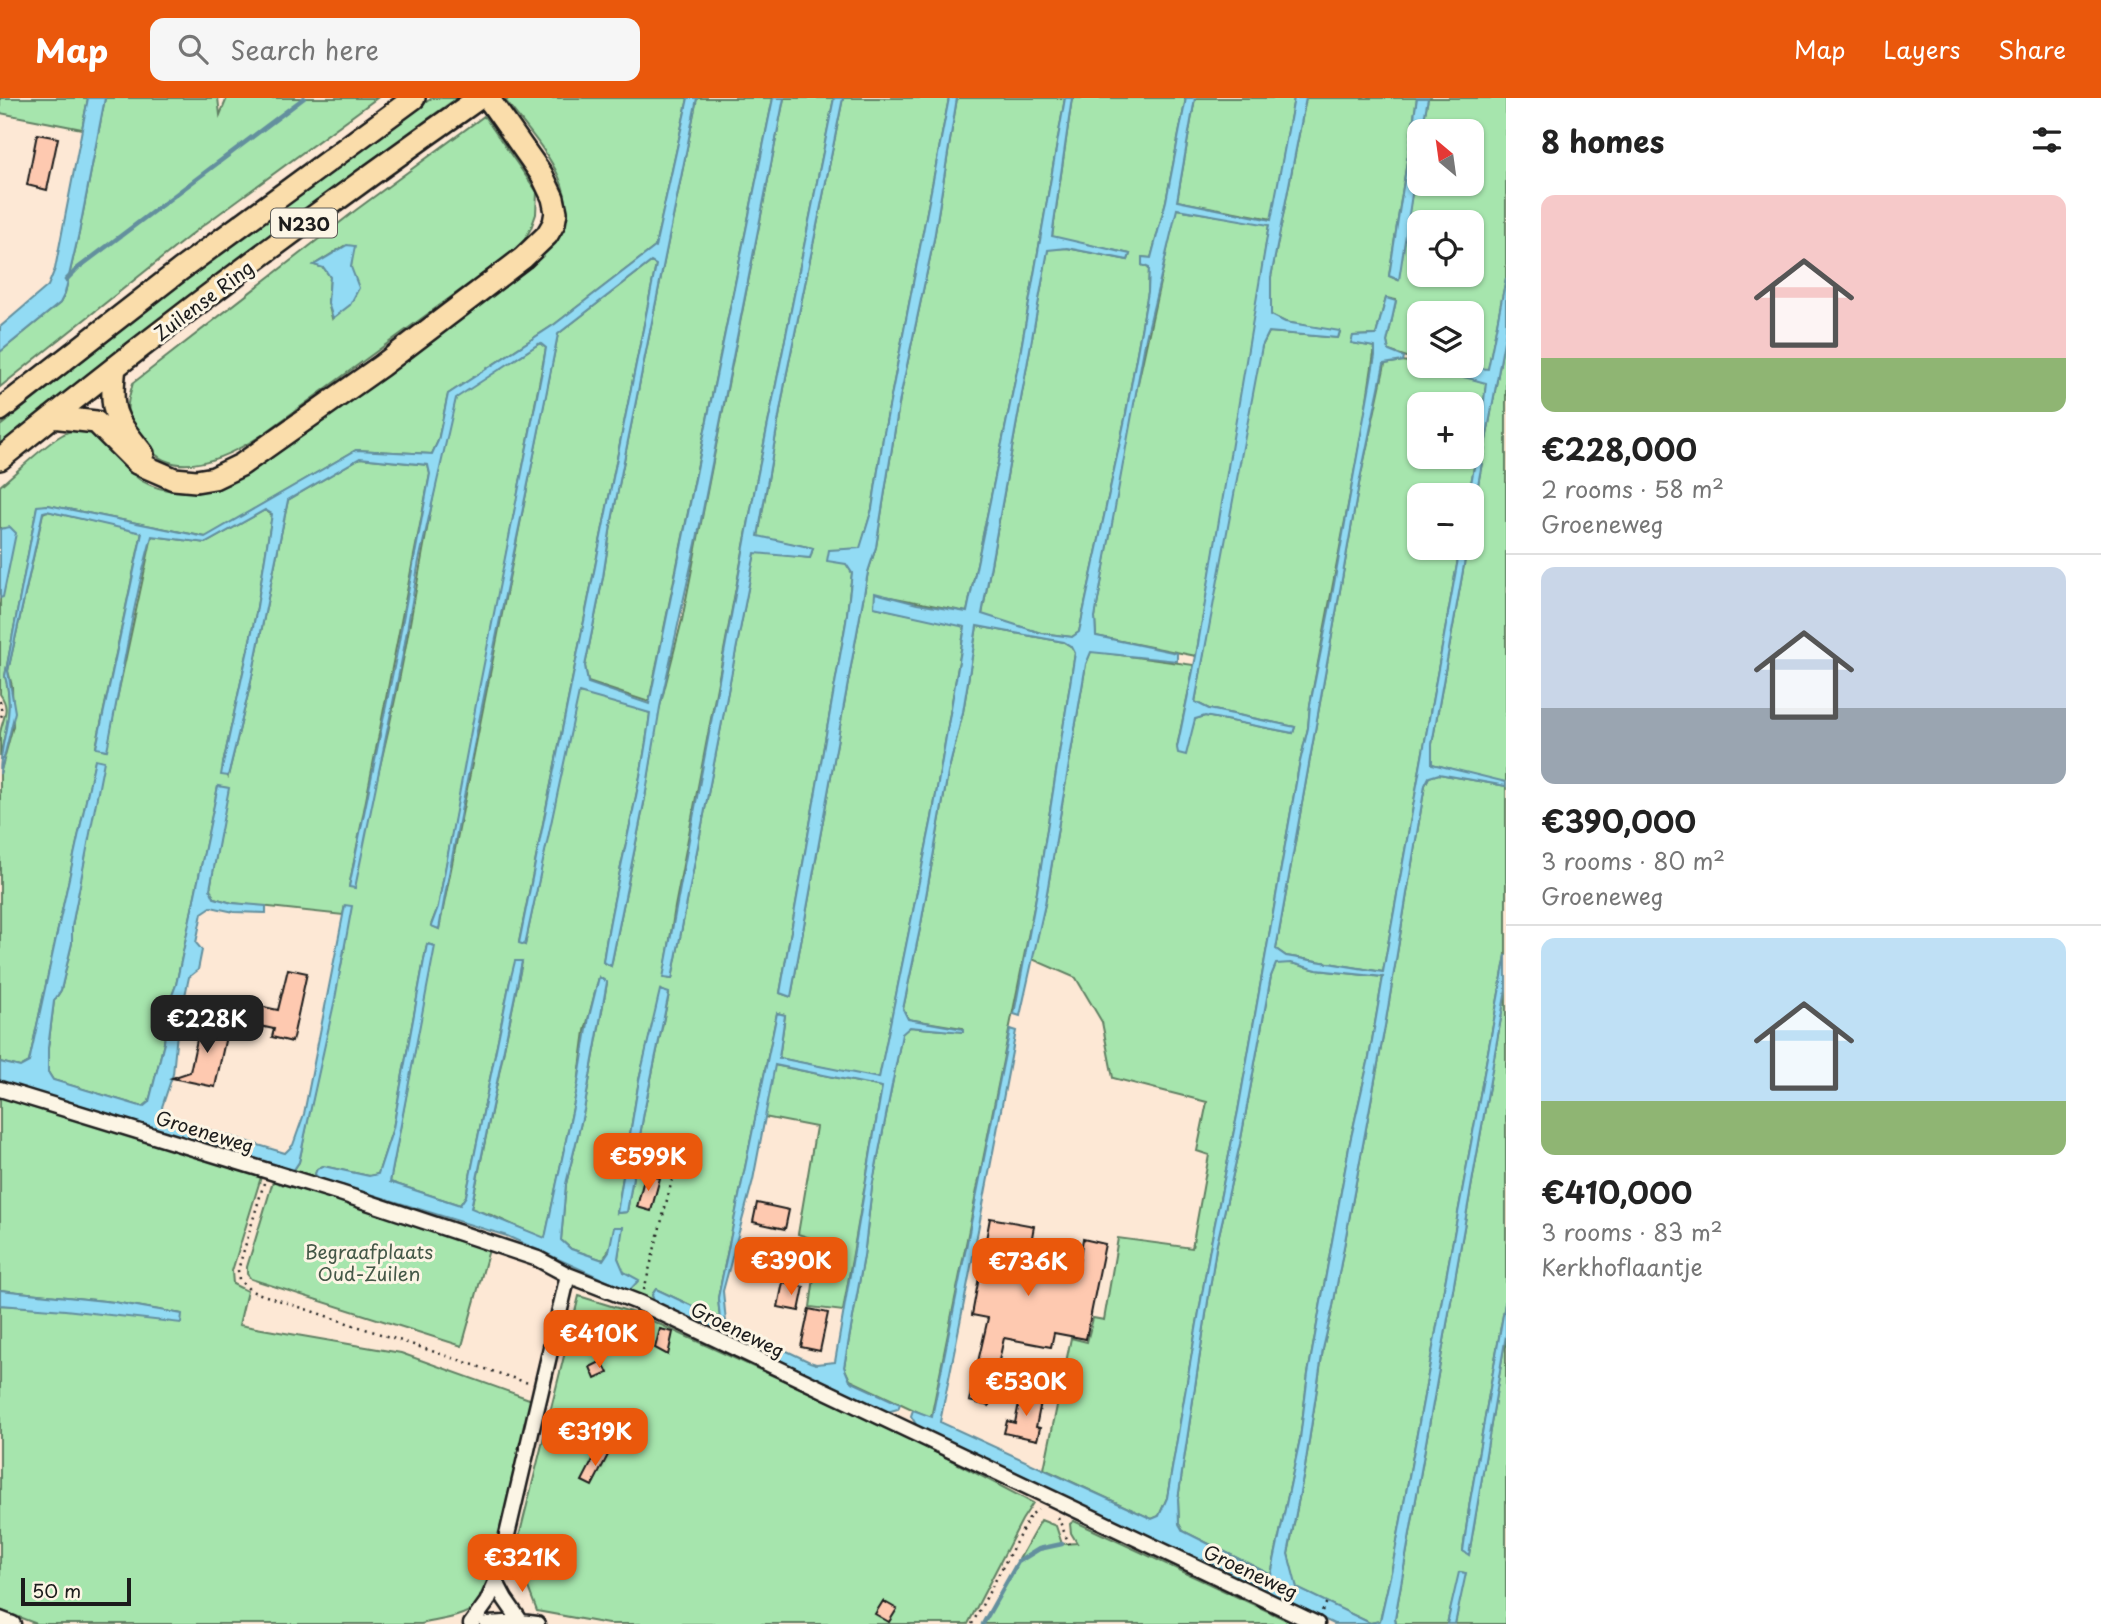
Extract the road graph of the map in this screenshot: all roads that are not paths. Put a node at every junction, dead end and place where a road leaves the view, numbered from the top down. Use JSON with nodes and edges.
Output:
{"nodes":[{"id":1,"x":414,"y":98,"type":"edge"},
{"id":2,"x":479,"y":98,"type":"edge"},
{"id":3,"x":488,"y":98,"type":"edge"},
{"id":4,"x":115,"y":367,"type":"junction"},
{"id":5,"x":0,"y":410,"type":"edge"},
{"id":6,"x":52,"y":417,"type":"junction"},
{"id":7,"x":0,"y":459,"type":"edge"},
{"id":8,"x":160,"y":474,"type":"junction"},
{"id":9,"x":0,"y":1089,"type":"edge"},
{"id":10,"x":568,"y":1275,"type":"junction"},
{"id":11,"x":496,"y":1582,"type":"junction"},
{"id":12,"x":0,"y":1619,"type":"edge"},
{"id":13,"x":521,"y":1622,"type":"junction"},
{"id":14,"x":13,"y":1624,"type":"edge"},
{"id":15,"x":471,"y":1624,"type":"edge"},
{"id":16,"x":487,"y":1624,"type":"edge"},
{"id":17,"x":537,"y":1624,"type":"edge"},
{"id":18,"x":1317,"y":1624,"type":"edge"}],
"edges":[{"from":1,"to":5,"type":"main road","name":"Zuilense Ring","number":"N230"},
{"from":2,"to":4,"type":"main road","name":"Zuilense Ring","number":"N230"},
{"from":3,"to":8,"type":"main road"},
{"from":4,"to":6,"type":"main road","name":"Zuilense Ring","number":"N230"},
{"from":4,"to":8,"type":"main road"},
{"from":6,"to":7,"type":"main road","name":"Zuilense Ring","number":"N230"},
{"from":6,"to":8,"type":"main road"},
{"from":9,"to":10,"type":"street","name":"Groeneweg"},
{"from":10,"to":11,"type":"street"},
{"from":10,"to":18,"type":"street","name":"Groeneweg"},
{"from":11,"to":13,"type":"street"},
{"from":11,"to":15,"type":"street"},
{"from":12,"to":14,"type":"street"},
{"from":13,"to":16,"type":"street"},
{"from":13,"to":17,"type":"street"}]}
